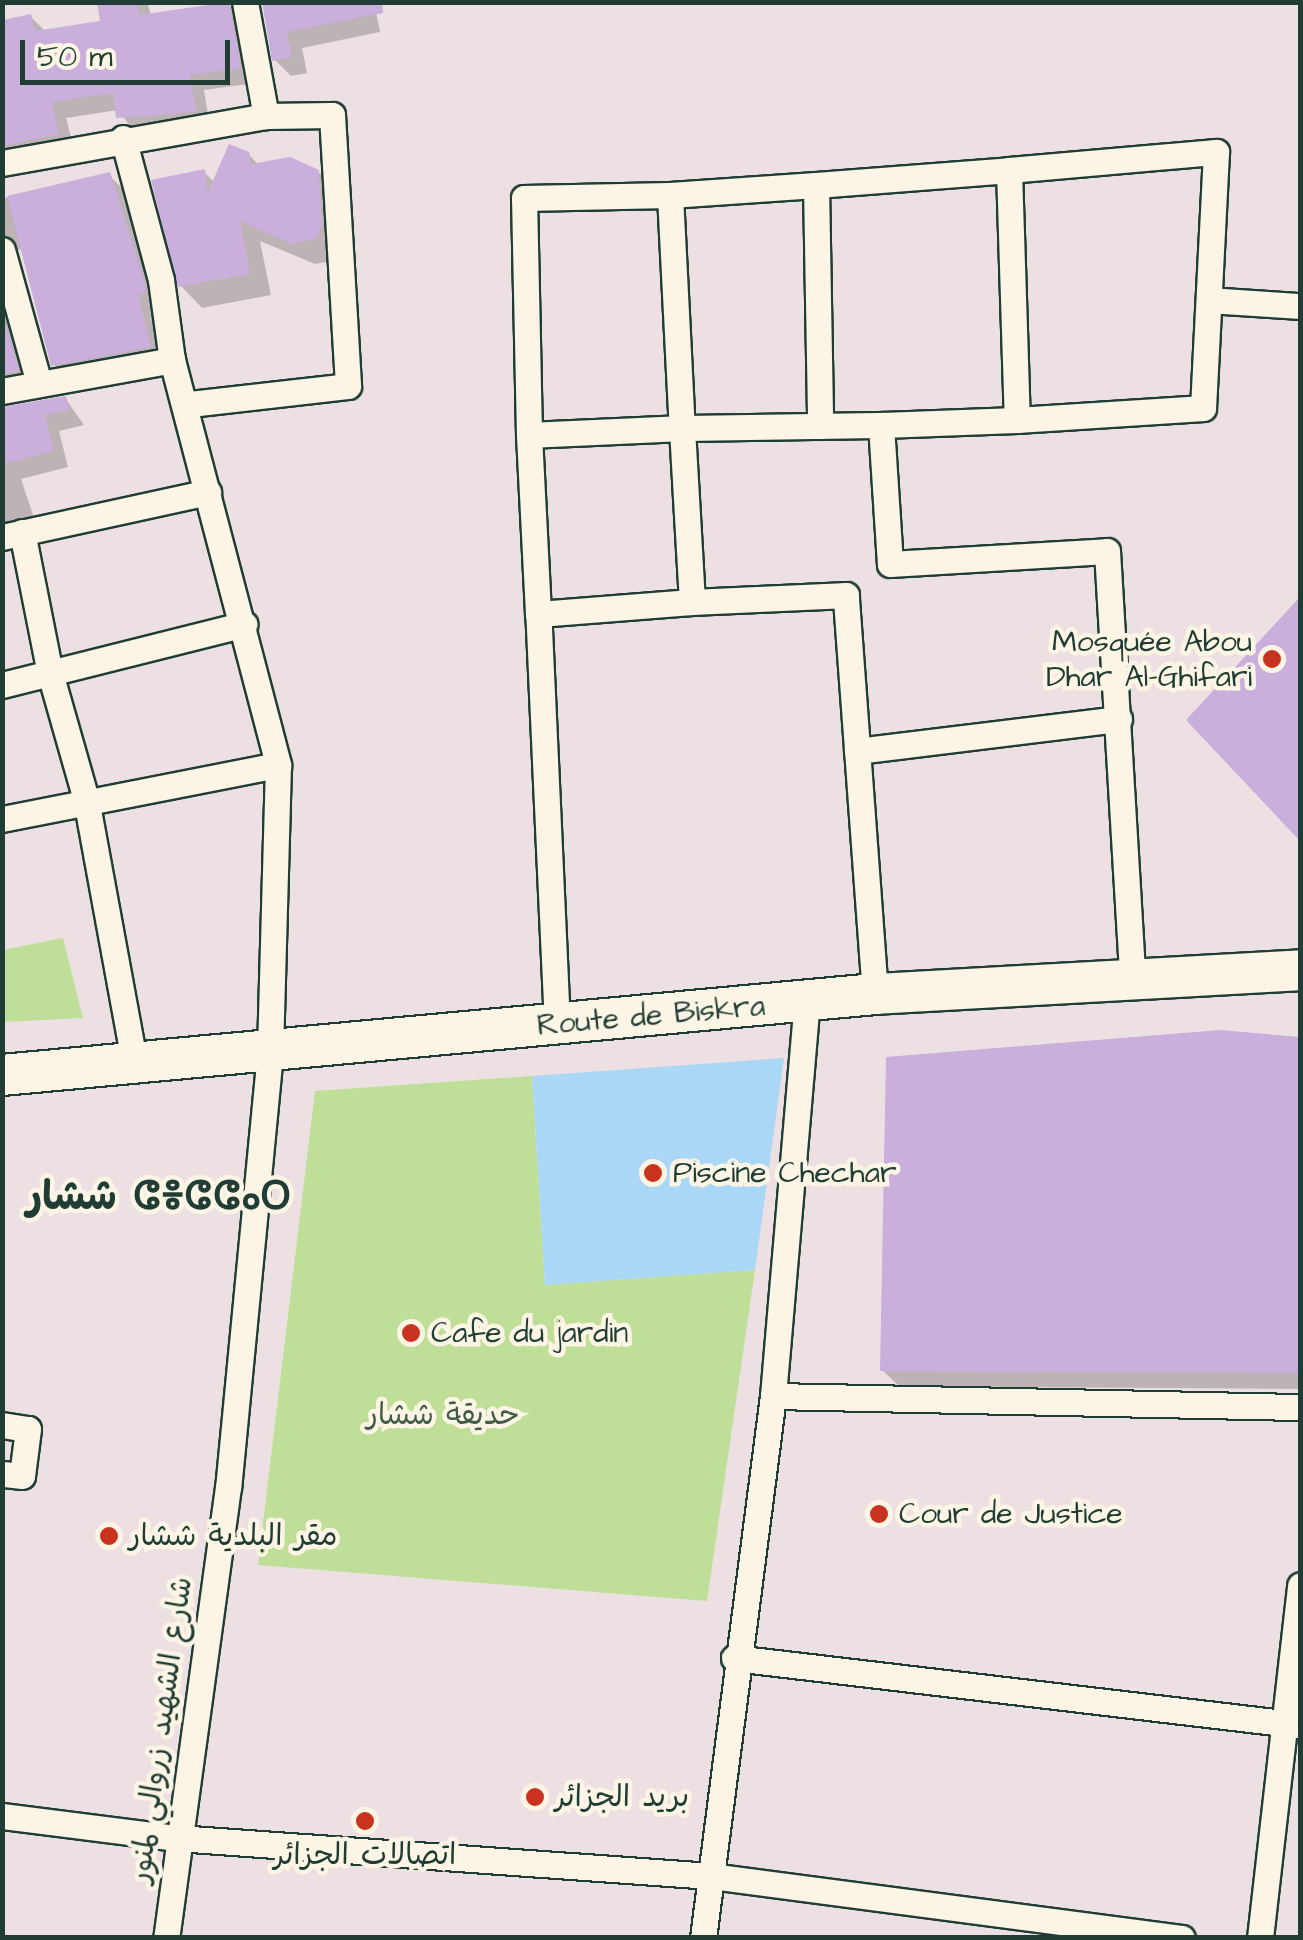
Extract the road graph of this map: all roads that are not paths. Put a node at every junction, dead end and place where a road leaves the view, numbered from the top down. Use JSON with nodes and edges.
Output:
{"nodes":[{"id":1,"x":245,"y":2,"type":"edge"},
{"id":2,"x":266,"y":116,"type":"junction"},
{"id":3,"x":123,"y":138,"type":"junction"},
{"id":4,"x":2,"y":163,"type":"edge"},
{"id":5,"x":1009,"y":170,"type":"junction"},
{"id":6,"x":816,"y":184,"type":"junction"},
{"id":7,"x":670,"y":195,"type":"junction"},
{"id":8,"x":2,"y":250,"type":"edge"},
{"id":9,"x":1209,"y":300,"type":"junction"},
{"id":10,"x":1300,"y":306,"type":"edge"},
{"id":11,"x":172,"y":360,"type":"junction"},
{"id":12,"x":39,"y":383,"type":"junction"},
{"id":13,"x":2,"y":391,"type":"edge"},
{"id":14,"x":189,"y":404,"type":"junction"},
{"id":15,"x":1017,"y":420,"type":"junction"},
{"id":16,"x":881,"y":425,"type":"junction"},
{"id":17,"x":820,"y":426,"type":"junction"},
{"id":18,"x":682,"y":428,"type":"junction"},
{"id":19,"x":529,"y":435,"type":"junction"},
{"id":20,"x":208,"y":492,"type":"junction"},
{"id":21,"x":12,"y":535,"type":"edge"},
{"id":22,"x":692,"y":602,"type":"junction"},
{"id":23,"x":538,"y":614,"type":"junction"},
{"id":24,"x":244,"y":624,"type":"junction"},
{"id":25,"x":50,"y":673,"type":"junction"},
{"id":26,"x":2,"y":685,"type":"edge"},
{"id":27,"x":1120,"y":720,"type":"junction"},
{"id":28,"x":857,"y":751,"type":"junction"},
{"id":29,"x":278,"y":764,"type":"junction"},
{"id":30,"x":86,"y":799,"type":"junction"},
{"id":31,"x":2,"y":819,"type":"edge"},
{"id":32,"x":1300,"y":970,"type":"edge"},
{"id":33,"x":1132,"y":975,"type":"junction"},
{"id":34,"x":875,"y":994,"type":"junction"},
{"id":35,"x":807,"y":1002,"type":"junction"},
{"id":36,"x":557,"y":1025,"type":"junction"},
{"id":37,"x":270,"y":1053,"type":"junction"},
{"id":38,"x":135,"y":1066,"type":"junction"},
{"id":39,"x":2,"y":1075,"type":"edge"},
{"id":40,"x":773,"y":1396,"type":"junction"},
{"id":41,"x":1300,"y":1407,"type":"edge"},
{"id":42,"x":2,"y":1425,"type":"edge"},
{"id":43,"x":2,"y":1474,"type":"edge"},
{"id":44,"x":1300,"y":1585,"type":"edge"},
{"id":45,"x":734,"y":1658,"type":"junction"},
{"id":46,"x":1293,"y":1724,"type":"edge"},
{"id":47,"x":2,"y":1816,"type":"edge"},
{"id":48,"x":177,"y":1838,"type":"junction"},
{"id":49,"x":711,"y":1876,"type":"junction"},
{"id":50,"x":166,"y":1938,"type":"edge"},
{"id":51,"x":703,"y":1938,"type":"edge"},
{"id":52,"x":1182,"y":1938,"type":"edge"},
{"id":53,"x":1260,"y":1938,"type":"edge"}],
"edges":[{"from":1,"to":2,"type":"street"},
{"from":2,"to":3,"type":"street"},
{"from":2,"to":14,"type":"street"},
{"from":3,"to":4,"type":"street"},
{"from":3,"to":11,"type":"street","name":"شارع الشهيد زروالي لمنور"},
{"from":5,"to":6,"type":"street"},
{"from":5,"to":9,"type":"street"},
{"from":5,"to":15,"type":"street"},
{"from":6,"to":7,"type":"street"},
{"from":6,"to":17,"type":"street"},
{"from":7,"to":18,"type":"street"},
{"from":7,"to":19,"type":"street"},
{"from":8,"to":12,"type":"street"},
{"from":9,"to":10,"type":"street"},
{"from":9,"to":15,"type":"street"},
{"from":11,"to":12,"type":"street"},
{"from":11,"to":14,"type":"street","name":"شارع الشهيد زروالي لمنور"},
{"from":12,"to":13,"type":"street"},
{"from":14,"to":20,"type":"street","name":"شارع الشهيد زروالي لمنور"},
{"from":15,"to":16,"type":"street"},
{"from":16,"to":17,"type":"street"},
{"from":16,"to":27,"type":"street"},
{"from":17,"to":18,"type":"street"},
{"from":18,"to":19,"type":"street"},
{"from":18,"to":22,"type":"street"},
{"from":19,"to":23,"type":"street"},
{"from":20,"to":21,"type":"street"},
{"from":20,"to":24,"type":"street","name":"شارع الشهيد زروالي لمنور"},
{"from":21,"to":25,"type":"street"},
{"from":22,"to":23,"type":"street"},
{"from":22,"to":28,"type":"street"},
{"from":23,"to":36,"type":"street"},
{"from":24,"to":25,"type":"street"},
{"from":24,"to":29,"type":"street","name":"شارع الشهيد زروالي لمنور"},
{"from":25,"to":26,"type":"street"},
{"from":25,"to":30,"type":"street"},
{"from":27,"to":28,"type":"street"},
{"from":27,"to":33,"type":"street"},
{"from":28,"to":34,"type":"street"},
{"from":29,"to":30,"type":"street"},
{"from":29,"to":37,"type":"street","name":"شارع الشهيد زروالي لمنور"},
{"from":30,"to":31,"type":"street"},
{"from":30,"to":38,"type":"street"},
{"from":32,"to":33,"type":"main road","name":"Route de Biskra"},
{"from":33,"to":34,"type":"main road","name":"Route de Biskra"},
{"from":34,"to":35,"type":"main road","name":"Route de Biskra"},
{"from":35,"to":36,"type":"main road","name":"Route de Biskra"},
{"from":35,"to":40,"type":"street"},
{"from":36,"to":37,"type":"main road","name":"Route de Biskra"},
{"from":37,"to":38,"type":"main road","name":"Route de Biskra"},
{"from":37,"to":48,"type":"street","name":"شارع الشهيد زروالي لمنور"},
{"from":38,"to":39,"type":"main road","name":"Route de Biskra"},
{"from":40,"to":41,"type":"street"},
{"from":40,"to":45,"type":"street"},
{"from":42,"to":43,"type":"street"},
{"from":44,"to":46,"type":"street"},
{"from":45,"to":46,"type":"street"},
{"from":45,"to":49,"type":"street"},
{"from":46,"to":53,"type":"street"},
{"from":47,"to":48,"type":"street"},
{"from":48,"to":49,"type":"street"},
{"from":48,"to":50,"type":"street","name":"شارع الشهيد زروالي لمنور"},
{"from":49,"to":51,"type":"street"},
{"from":49,"to":52,"type":"street"}]}
